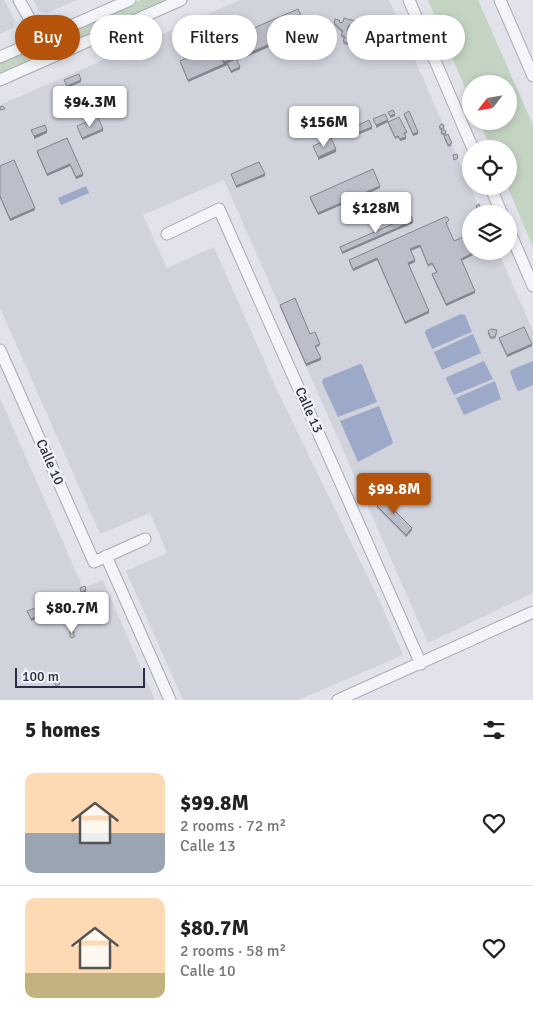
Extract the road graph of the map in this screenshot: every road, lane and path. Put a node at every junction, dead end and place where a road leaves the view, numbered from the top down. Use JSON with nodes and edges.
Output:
{"nodes":[{"id":1,"x":19,"y":0,"type":"edge"},
{"id":2,"x":130,"y":0,"type":"edge"},
{"id":3,"x":181,"y":0,"type":"edge"},
{"id":4,"x":409,"y":0,"type":"edge"},
{"id":5,"x":500,"y":0,"type":"edge"},
{"id":6,"x":27,"y":15,"type":"edge"},
{"id":7,"x":80,"y":22,"type":"edge"},
{"id":8,"x":15,"y":50,"type":"edge"},
{"id":9,"x":0,"y":57,"type":"edge"},
{"id":10,"x":533,"y":76,"type":"edge"},
{"id":11,"x":0,"y":80,"type":"edge"},
{"id":12,"x":469,"y":140,"type":"edge"},
{"id":13,"x":167,"y":234,"type":"dead end"},
{"id":14,"x":517,"y":249,"type":"edge"},
{"id":15,"x":533,"y":286,"type":"edge"},
{"id":16,"x":0,"y":350,"type":"edge"},
{"id":17,"x":145,"y":539,"type":"dead end"},
{"id":18,"x":106,"y":556,"type":"junction"},
{"id":19,"x":533,"y":612,"type":"edge"},
{"id":20,"x":421,"y":664,"type":"junction"},
{"id":21,"x":170,"y":700,"type":"edge"},
{"id":22,"x":338,"y":700,"type":"edge"}],
"edges":[{"from":1,"to":6,"type":"street"},
{"from":2,"to":7,"type":"street"},
{"from":3,"to":11,"type":"street"},
{"from":4,"to":12,"type":"street"},
{"from":5,"to":10,"type":"street"},
{"from":8,"to":9,"type":"street"},
{"from":13,"to":20,"type":"street","name":"Calle 13"},
{"from":14,"to":15,"type":"street"},
{"from":16,"to":18,"type":"street","name":"Calle 10"},
{"from":17,"to":18,"type":"street"},
{"from":18,"to":21,"type":"street"},
{"from":19,"to":20,"type":"street"},
{"from":20,"to":22,"type":"street"}]}
